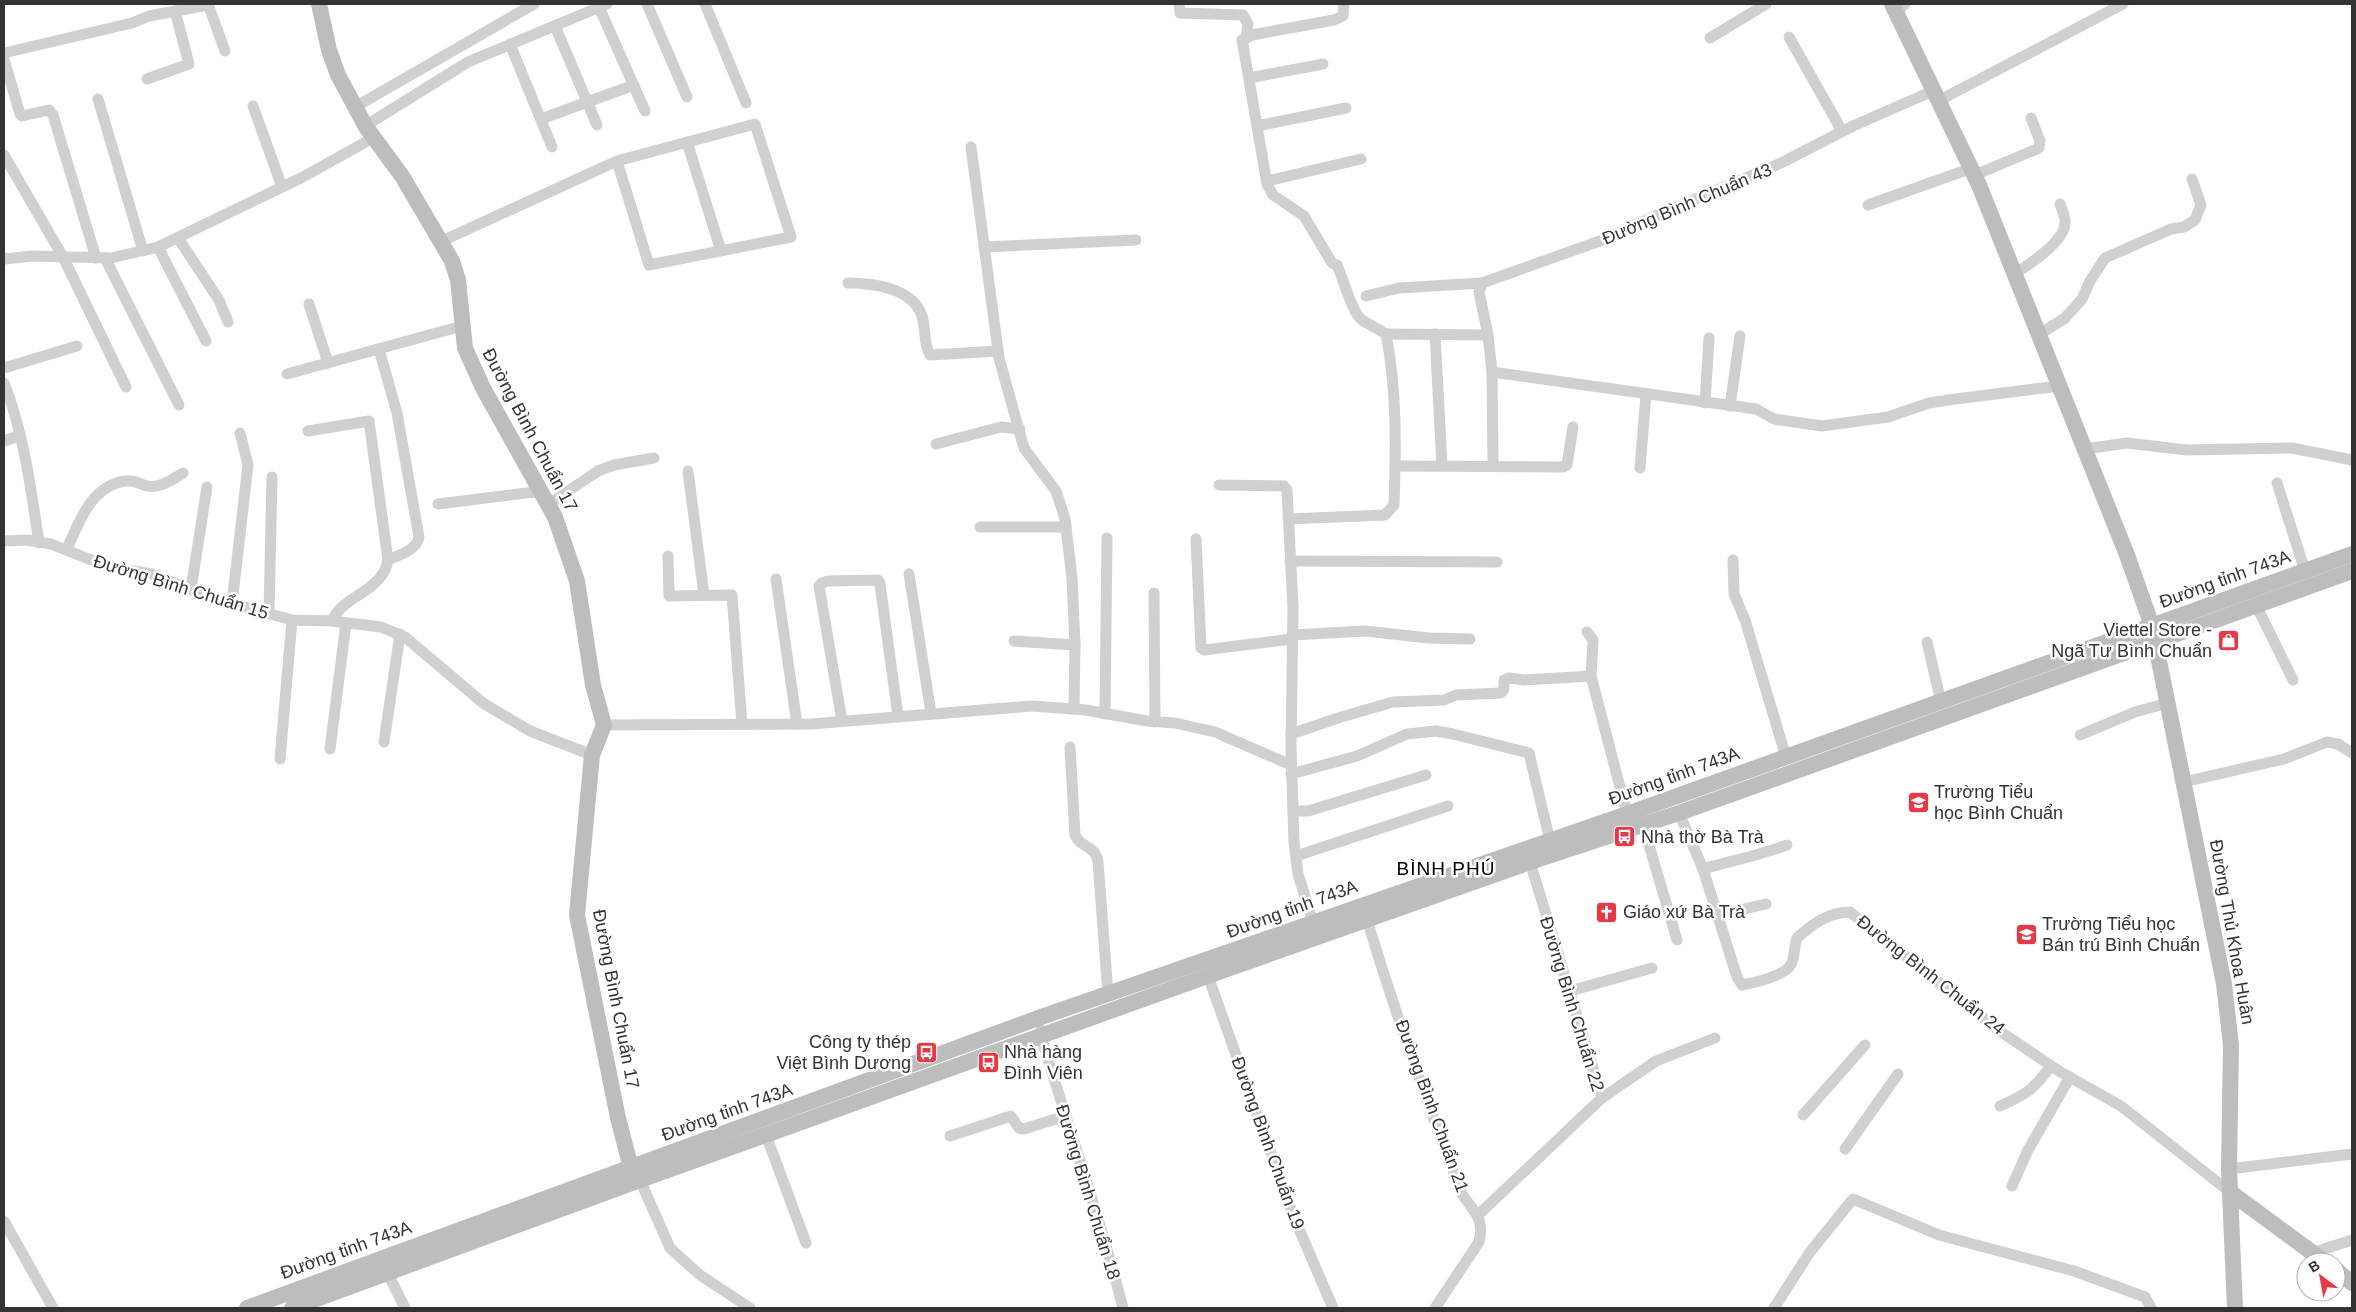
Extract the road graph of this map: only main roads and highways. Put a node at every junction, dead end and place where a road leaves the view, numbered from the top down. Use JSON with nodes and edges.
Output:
{"nodes":[{"id":1,"x":319,"y":4,"type":"edge"},
{"id":2,"x":1898,"y":6,"type":"edge"},
{"id":3,"x":2352,"y":554,"type":"edge"},
{"id":4,"x":2352,"y":571,"type":"edge"},
{"id":5,"x":2154,"y":633,"type":"junction"},
{"id":6,"x":1608,"y":828,"type":"junction"},
{"id":7,"x":635,"y":1174,"type":"junction"},
{"id":8,"x":2230,"y":1192,"type":"junction"},
{"id":9,"x":410,"y":1248,"type":"junction"},
{"id":10,"x":2311,"y":1252,"type":"edge"},
{"id":11,"x":415,"y":1265,"type":"junction"},
{"id":12,"x":247,"y":1308,"type":"edge"},
{"id":13,"x":292,"y":1308,"type":"edge"},
{"id":14,"x":2235,"y":1308,"type":"edge"}],
"edges":[{"from":1,"to":7,"type":"main road","name":"Đường Bình Chuẩn 17"},
{"from":2,"to":5,"type":"main road","name":"Đường Thủ Khoa Huân"},
{"from":3,"to":5,"type":"main road","name":"Đường tỉnh 743A"},
{"from":4,"to":5,"type":"main road","name":"Đường tỉnh 743A"},
{"from":5,"to":6,"type":"main road","name":"Đường tỉnh 743A"},
{"from":5,"to":6,"type":"main road","name":"Đường tỉnh 743A"},
{"from":5,"to":8,"type":"main road","name":"Đường Thủ Khoa Huân"},
{"from":6,"to":7,"type":"main road","name":"Đường tỉnh 743A"},
{"from":6,"to":7,"type":"main road","name":"Đường tỉnh 743A"},
{"from":7,"to":9,"type":"main road","name":"Đường tỉnh 743A"},
{"from":7,"to":11,"type":"main road","name":"Đường tỉnh 743A"},
{"from":8,"to":10,"type":"main road"},
{"from":8,"to":14,"type":"main road","name":"Đường Thủ Khoa Huân"},
{"from":9,"to":11,"type":"main road"},
{"from":9,"to":12,"type":"main road","name":"Đường tỉnh 743A"},
{"from":11,"to":13,"type":"main road","name":"Đường tỉnh 743A"}]}
